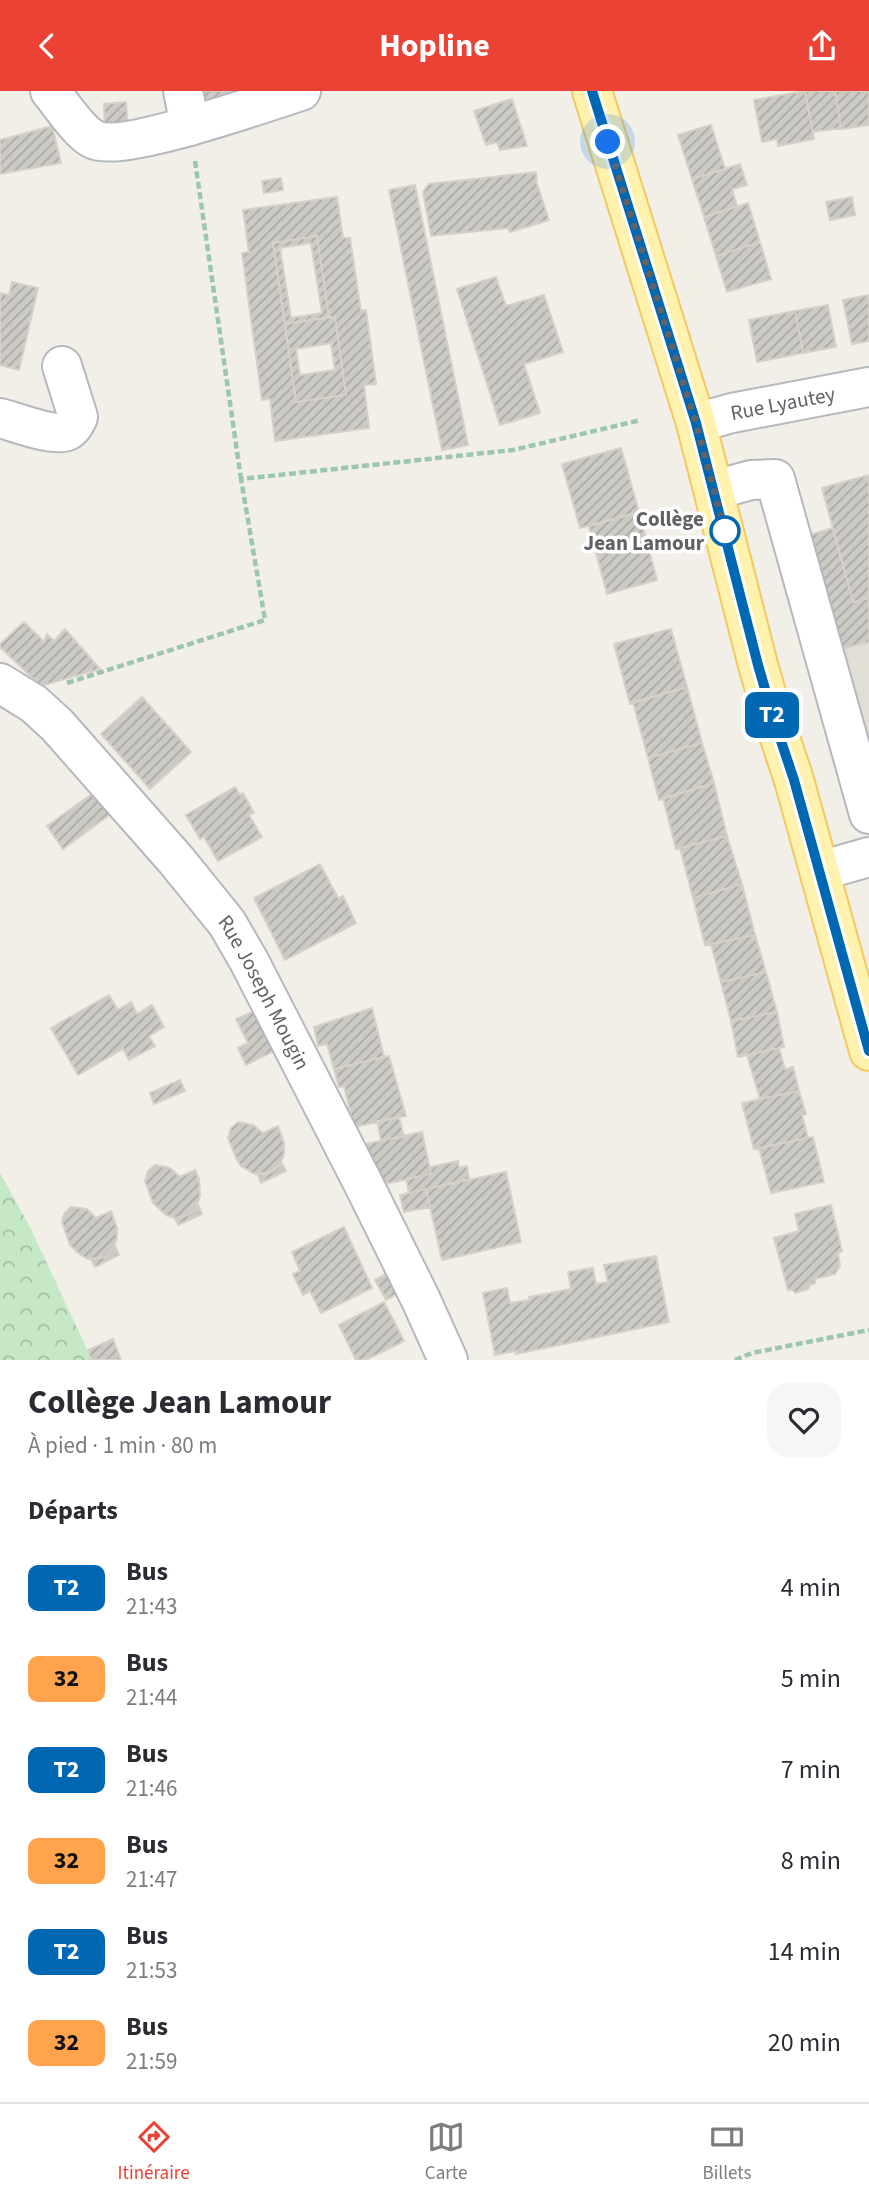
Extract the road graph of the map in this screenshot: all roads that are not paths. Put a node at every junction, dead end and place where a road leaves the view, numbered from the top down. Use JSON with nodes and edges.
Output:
{"nodes":[{"id":1,"x":51,"y":91,"type":"edge"},
{"id":2,"x":301,"y":91,"type":"edge"},
{"id":3,"x":592,"y":91,"type":"edge"},
{"id":4,"x":186,"y":109,"type":"edge"},
{"id":5,"x":62,"y":366,"type":"dead end"},
{"id":6,"x":869,"y":387,"type":"edge"},
{"id":7,"x":0,"y":418,"type":"edge"},
{"id":8,"x":696,"y":423,"type":"junction"},
{"id":9,"x":715,"y":490,"type":"junction"},
{"id":10,"x":0,"y":683,"type":"edge"},
{"id":11,"x":869,"y":814,"type":"edge"},
{"id":12,"x":869,"y":857,"type":"edge"},
{"id":13,"x":820,"y":871,"type":"junction"},
{"id":14,"x":869,"y":1051,"type":"edge"},
{"id":15,"x":449,"y":1360,"type":"edge"}],
"edges":[{"from":1,"to":4,"type":"street"},
{"from":2,"to":4,"type":"street"},
{"from":3,"to":8,"type":"main road"},
{"from":5,"to":7,"type":"street"},
{"from":6,"to":8,"type":"street","name":"Rue Lyautey"},
{"from":8,"to":9,"type":"main road"},
{"from":9,"to":11,"type":"street"},
{"from":9,"to":13,"type":"main road"},
{"from":10,"to":15,"type":"street","name":"Rue Joseph Mougin"},
{"from":12,"to":13,"type":"street"},
{"from":13,"to":14,"type":"main road"}]}
